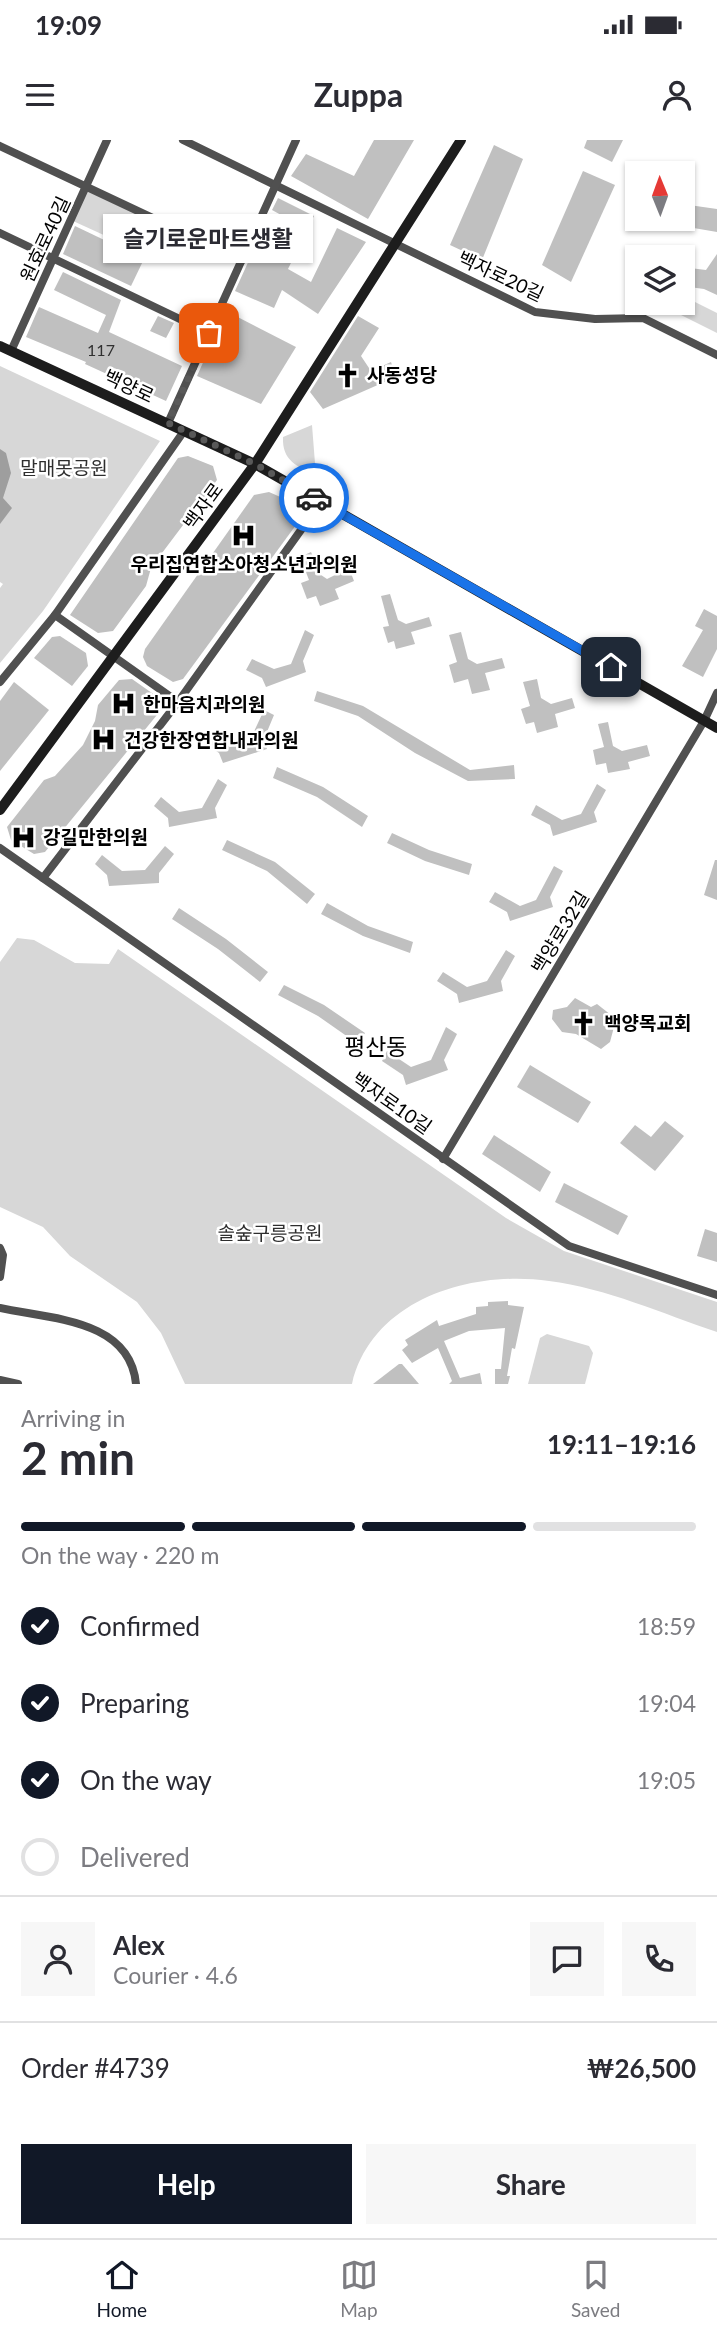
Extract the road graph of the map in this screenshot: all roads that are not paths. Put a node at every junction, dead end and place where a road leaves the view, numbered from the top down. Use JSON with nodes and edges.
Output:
{"nodes":[{"id":1,"x":107,"y":140,"type":"edge"},
{"id":2,"x":183,"y":140,"type":"edge"},
{"id":3,"x":296,"y":140,"type":"edge"},
{"id":4,"x":461,"y":140,"type":"edge"},
{"id":5,"x":0,"y":146,"type":"edge"},
{"id":6,"x":276,"y":185,"type":"junction"},
{"id":7,"x":86,"y":187,"type":"junction"},
{"id":8,"x":0,"y":233,"type":"edge"},
{"id":9,"x":395,"y":243,"type":"junction"},
{"id":10,"x":53,"y":258,"type":"junction"},
{"id":11,"x":242,"y":260,"type":"junction"},
{"id":12,"x":209,"y":333,"type":"junction"},
{"id":13,"x":0,"y":346,"type":"edge"},
{"id":14,"x":11,"y":351,"type":"junction"},
{"id":15,"x":717,"y":355,"type":"edge"},
{"id":16,"x":168,"y":423,"type":"junction"},
{"id":17,"x":184,"y":431,"type":"junction"},
{"id":18,"x":255,"y":464,"type":"junction"},
{"id":19,"x":321,"y":502,"type":"junction"},
{"id":20,"x":55,"y":615,"type":"junction"},
{"id":21,"x":115,"y":657,"type":"junction"},
{"id":22,"x":0,"y":682,"type":"edge"},
{"id":23,"x":717,"y":693,"type":"edge"},
{"id":24,"x":178,"y":702,"type":"junction"},
{"id":25,"x":704,"y":721,"type":"junction"},
{"id":26,"x":717,"y":728,"type":"edge"},
{"id":27,"x":0,"y":810,"type":"edge"},
{"id":28,"x":0,"y":848,"type":"edge"},
{"id":29,"x":43,"y":878,"type":"junction"},
{"id":30,"x":443,"y":1158,"type":"junction"},
{"id":31,"x":0,"y":1248,"type":"edge"},
{"id":32,"x":0,"y":1277,"type":"edge"},
{"id":33,"x":717,"y":1295,"type":"edge"},
{"id":34,"x":0,"y":1308,"type":"edge"},
{"id":35,"x":0,"y":1380,"type":"edge"},
{"id":36,"x":18,"y":1384,"type":"edge"},
{"id":37,"x":136,"y":1384,"type":"edge"}],
"edges":[{"from":1,"to":7,"type":"street","name":"원효로40길"},
{"from":2,"to":6,"type":"street","name":"백자로20길"},
{"from":3,"to":6,"type":"street"},
{"from":4,"to":9,"type":"street","name":"백자로"},
{"from":5,"to":7,"type":"street"},
{"from":6,"to":9,"type":"street","name":"백자로20길"},
{"from":6,"to":11,"type":"street"},
{"from":7,"to":10,"type":"street","name":"원효로40길"},
{"from":7,"to":11,"type":"street"},
{"from":8,"to":10,"type":"street"},
{"from":9,"to":15,"type":"street","name":"백자로20길"},
{"from":9,"to":18,"type":"street","name":"백자로"},
{"from":10,"to":12,"type":"street"},
{"from":10,"to":14,"type":"street","name":"원효로40길"},
{"from":11,"to":12,"type":"street"},
{"from":12,"to":16,"type":"street"},
{"from":13,"to":14,"type":"street","name":"백양로"},
{"from":14,"to":16,"type":"street","name":"백양로"},
{"from":16,"to":17,"type":"street","name":"백양로"},
{"from":17,"to":18,"type":"street","name":"백양로"},
{"from":17,"to":20,"type":"street"},
{"from":18,"to":19,"type":"street","name":"백양로"},
{"from":18,"to":21,"type":"street","name":"백자로"},
{"from":19,"to":24,"type":"street"},
{"from":19,"to":25,"type":"street","name":"백양로"},
{"from":20,"to":21,"type":"street"},
{"from":20,"to":22,"type":"street"},
{"from":21,"to":24,"type":"street"},
{"from":21,"to":27,"type":"street","name":"백자로"},
{"from":23,"to":25,"type":"street","name":"백양로32길"},
{"from":24,"to":29,"type":"street"},
{"from":25,"to":26,"type":"street","name":"백양로"},
{"from":25,"to":30,"type":"street","name":"백양로32길"},
{"from":28,"to":29,"type":"street","name":"백자로10길"},
{"from":29,"to":30,"type":"street","name":"백자로10길"},
{"from":30,"to":33,"type":"street","name":"백자로10길"},
{"from":31,"to":32,"type":"street"},
{"from":34,"to":37,"type":"street"},
{"from":35,"to":36,"type":"street"}]}
